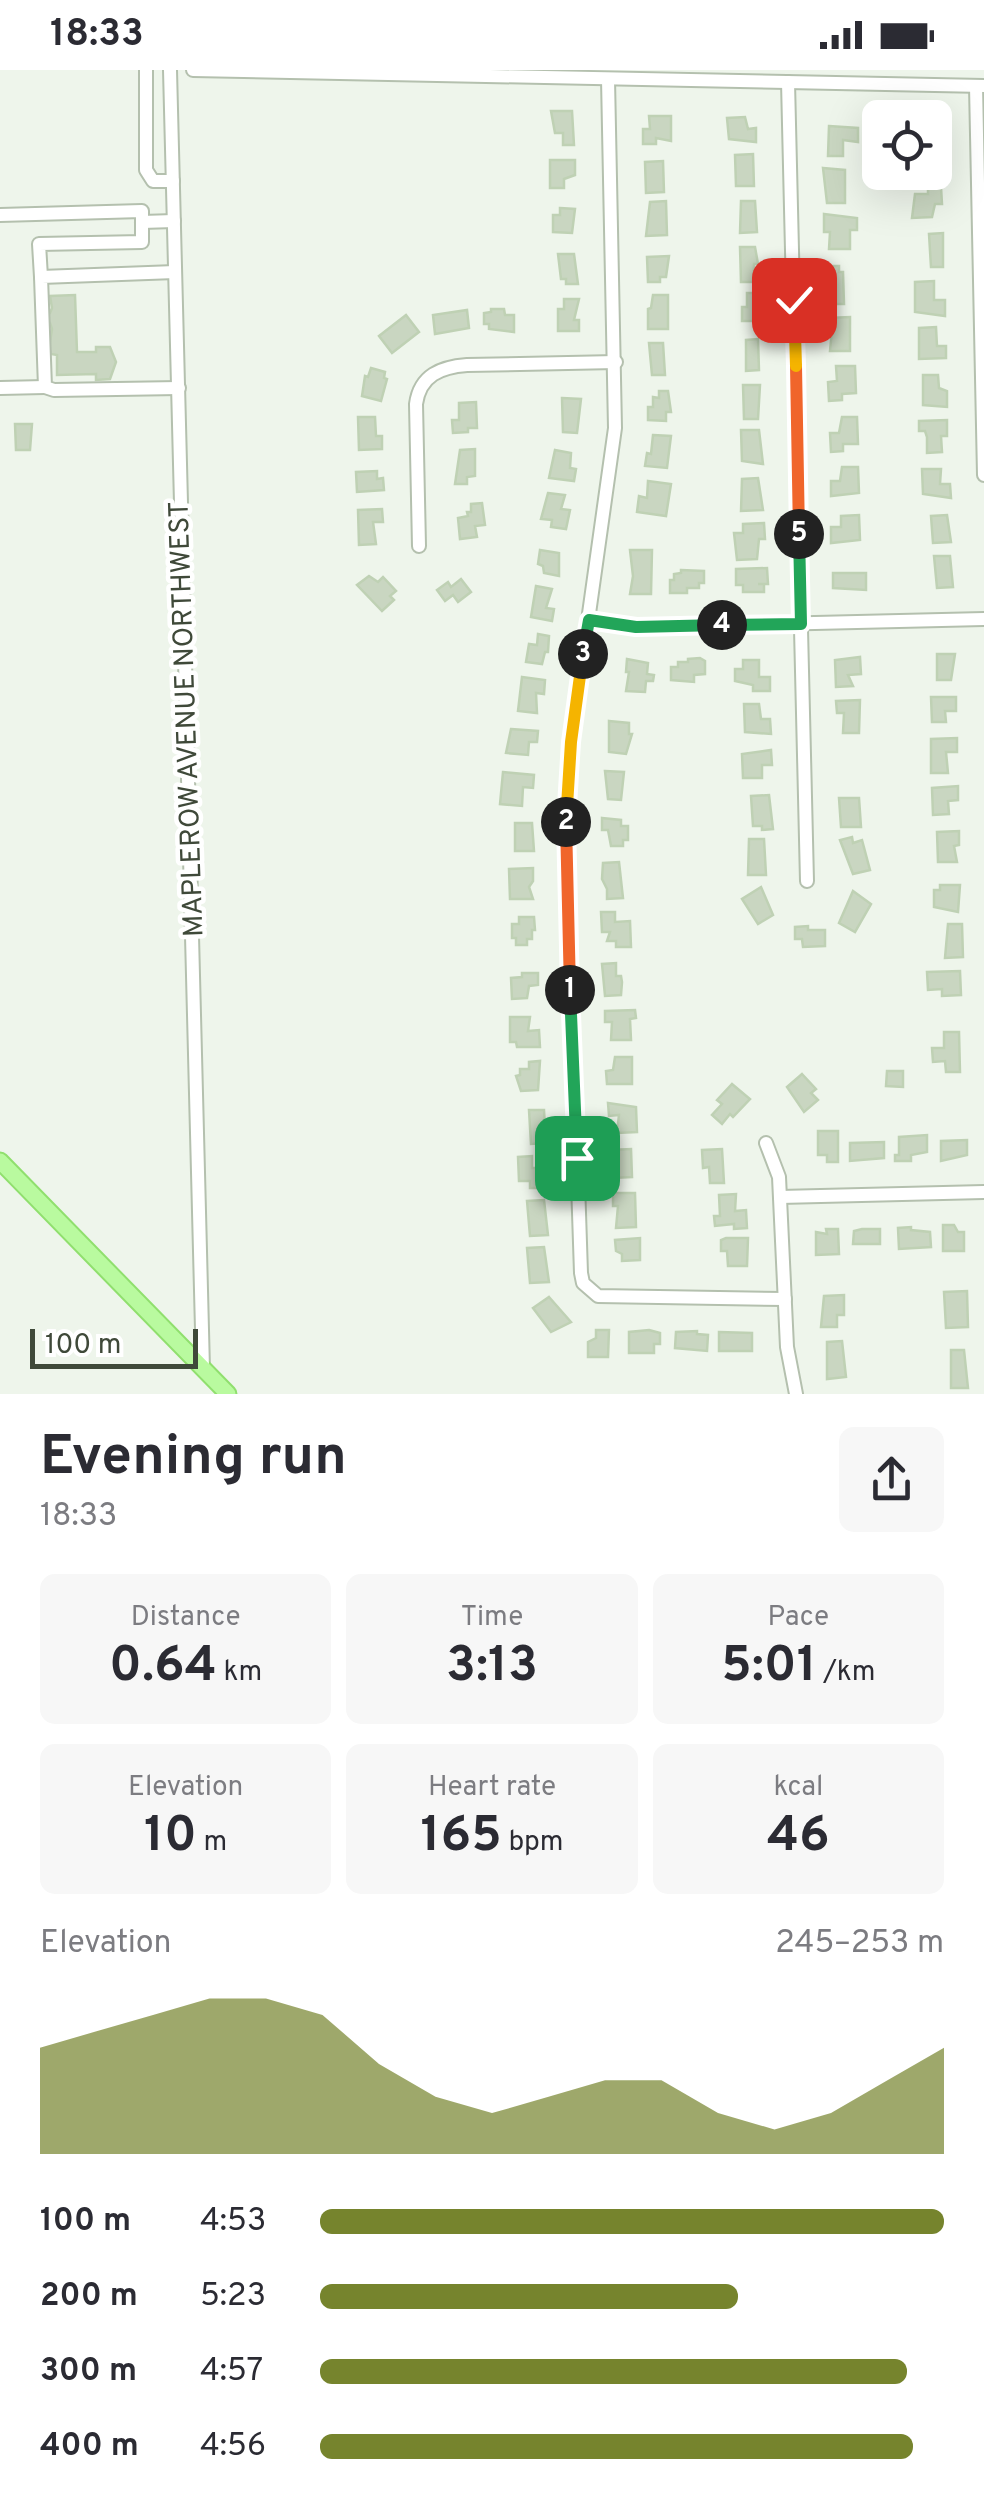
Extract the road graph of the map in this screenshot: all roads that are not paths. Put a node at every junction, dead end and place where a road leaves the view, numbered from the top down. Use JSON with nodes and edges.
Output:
{"nodes":[{"id":1,"x":146,"y":70,"type":"edge"},
{"id":2,"x":170,"y":70,"type":"edge"},
{"id":3,"x":193,"y":70,"type":"edge"},
{"id":4,"x":608,"y":78,"type":"junction"},
{"id":5,"x":788,"y":82,"type":"junction"},
{"id":6,"x":980,"y":86,"type":"edge"},
{"id":7,"x":173,"y":181,"type":"junction"},
{"id":8,"x":0,"y":215,"type":"edge"},
{"id":9,"x":174,"y":221,"type":"junction"},
{"id":10,"x":142,"y":222,"type":"junction"},
{"id":11,"x":175,"y":272,"type":"junction"},
{"id":12,"x":41,"y":277,"type":"junction"},
{"id":13,"x":616,"y":362,"type":"junction"},
{"id":14,"x":45,"y":387,"type":"junction"},
{"id":15,"x":0,"y":388,"type":"edge"},
{"id":16,"x":178,"y":388,"type":"junction"},
{"id":17,"x":984,"y":476,"type":"edge"},
{"id":18,"x":420,"y":546,"type":"dead end"},
{"id":19,"x":984,"y":619,"type":"edge"},
{"id":20,"x":589,"y":620,"type":"junction"},
{"id":21,"x":801,"y":624,"type":"junction"},
{"id":22,"x":807,"y":882,"type":"dead end"},
{"id":23,"x":766,"y":1143,"type":"dead end"},
{"id":24,"x":0,"y":1161,"type":"edge"},
{"id":25,"x":984,"y":1192,"type":"edge"},
{"id":26,"x":780,"y":1197,"type":"junction"},
{"id":27,"x":785,"y":1300,"type":"junction"},
{"id":28,"x":203,"y":1369,"type":"junction"},
{"id":29,"x":228,"y":1394,"type":"edge"},
{"id":30,"x":796,"y":1394,"type":"edge"}],
"edges":[{"from":1,"to":7,"type":"street"},
{"from":2,"to":7,"type":"street","name":"MAPLEROW AVENUE NORTHWEST"},
{"from":3,"to":4,"type":"street"},
{"from":4,"to":5,"type":"street"},
{"from":4,"to":13,"type":"street"},
{"from":5,"to":6,"type":"street"},
{"from":5,"to":21,"type":"street"},
{"from":6,"to":17,"type":"street"},
{"from":7,"to":9,"type":"street","name":"MAPLEROW AVENUE NORTHWEST"},
{"from":8,"to":10,"type":"street"},
{"from":9,"to":10,"type":"street"},
{"from":9,"to":11,"type":"street","name":"MAPLEROW AVENUE NORTHWEST"},
{"from":10,"to":12,"type":"street"},
{"from":11,"to":12,"type":"street"},
{"from":11,"to":16,"type":"street","name":"MAPLEROW AVENUE NORTHWEST"},
{"from":12,"to":14,"type":"street"},
{"from":13,"to":18,"type":"street"},
{"from":13,"to":20,"type":"street"},
{"from":14,"to":15,"type":"street"},
{"from":14,"to":16,"type":"street"},
{"from":16,"to":28,"type":"street","name":"MAPLEROW AVENUE NORTHWEST"},
{"from":19,"to":21,"type":"street"},
{"from":20,"to":21,"type":"street"},
{"from":20,"to":27,"type":"street"},
{"from":21,"to":22,"type":"street"},
{"from":23,"to":26,"type":"street"},
{"from":24,"to":28,"type":"main road"},
{"from":25,"to":26,"type":"street"},
{"from":26,"to":27,"type":"street"},
{"from":27,"to":30,"type":"street"},
{"from":28,"to":29,"type":"main road"}]}
